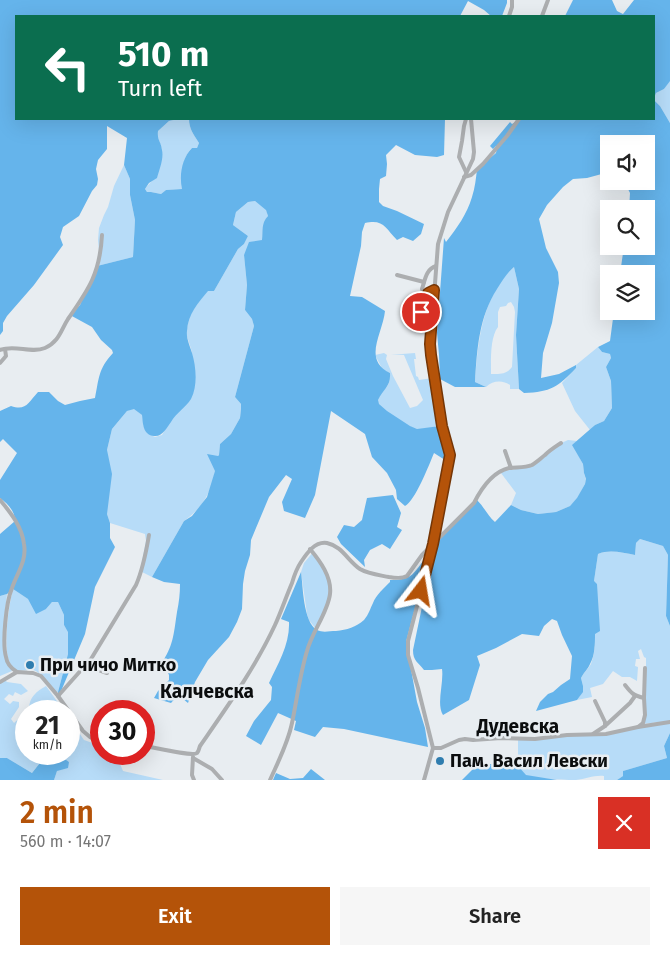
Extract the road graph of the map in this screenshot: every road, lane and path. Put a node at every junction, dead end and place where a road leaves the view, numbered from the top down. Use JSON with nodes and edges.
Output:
{"nodes":[{"id":1,"x":512,"y":0,"type":"edge"},
{"id":2,"x":548,"y":0,"type":"edge"},
{"id":3,"x":509,"y":15,"type":"edge"},
{"id":4,"x":542,"y":15,"type":"edge"},
{"id":5,"x":466,"y":120,"type":"edge"},
{"id":6,"x":471,"y":120,"type":"edge"},
{"id":7,"x":518,"y":120,"type":"edge"},
{"id":8,"x":466,"y":172,"type":"junction"},
{"id":9,"x":464,"y":177,"type":"junction"},
{"id":10,"x":102,"y":235,"type":"dead end"},
{"id":11,"x":436,"y":266,"type":"junction"},
{"id":12,"x":397,"y":275,"type":"dead end"},
{"id":13,"x":424,"y":282,"type":"junction"},
{"id":14,"x":434,"y":290,"type":"junction"},
{"id":15,"x":428,"y":293,"type":"junction"},
{"id":16,"x":421,"y":312,"type":"dead end"},
{"id":17,"x":5,"y":349,"type":"junction"},
{"id":18,"x":0,"y":350,"type":"edge"},
{"id":19,"x":0,"y":363,"type":"edge"},
{"id":20,"x":561,"y":443,"type":"dead end"},
{"id":21,"x":505,"y":451,"type":"dead end"},
{"id":22,"x":511,"y":468,"type":"junction"},
{"id":23,"x":0,"y":500,"type":"edge"},
{"id":24,"x":149,"y":535,"type":"dead end"},
{"id":25,"x":433,"y":544,"type":"junction"},
{"id":26,"x":310,"y":549,"type":"junction"},
{"id":27,"x":645,"y":668,"type":"dead end"},
{"id":28,"x":82,"y":670,"type":"junction"},
{"id":29,"x":18,"y":672,"type":"junction"},
{"id":30,"x":107,"y":673,"type":"dead end"},
{"id":31,"x":0,"y":682,"type":"edge"},
{"id":32,"x":625,"y":685,"type":"dead end"},
{"id":33,"x":58,"y":696,"type":"junction"},
{"id":34,"x":635,"y":696,"type":"junction"},
{"id":35,"x":644,"y":698,"type":"junction"},
{"id":36,"x":595,"y":701,"type":"dead end"},
{"id":37,"x":670,"y":722,"type":"edge"},
{"id":38,"x":605,"y":726,"type":"junction"},
{"id":39,"x":638,"y":727,"type":"junction"},
{"id":40,"x":594,"y":734,"type":"junction"},
{"id":41,"x":90,"y":737,"type":"edge"},
{"id":42,"x":155,"y":748,"type":"edge"},
{"id":43,"x":433,"y":748,"type":"junction"},
{"id":44,"x":193,"y":756,"type":"junction"},
{"id":45,"x":194,"y":780,"type":"edge"},
{"id":46,"x":222,"y":780,"type":"edge"},
{"id":47,"x":270,"y":780,"type":"edge"},
{"id":48,"x":424,"y":780,"type":"edge"}],
"edges":[{"from":1,"to":3,"type":"street"},
{"from":2,"to":4,"type":"street"},
{"from":5,"to":8,"type":"street"},
{"from":6,"to":8,"type":"street"},
{"from":7,"to":9,"type":"street"},
{"from":8,"to":9,"type":"street"},
{"from":9,"to":11,"type":"street"},
{"from":10,"to":17,"type":"street"},
{"from":11,"to":13,"type":"street"},
{"from":11,"to":14,"type":"street"},
{"from":12,"to":13,"type":"street"},
{"from":13,"to":15,"type":"street"},
{"from":14,"to":15,"type":"street"},
{"from":14,"to":25,"type":"street"},
{"from":15,"to":16,"type":"street"},
{"from":17,"to":18,"type":"street"},
{"from":17,"to":19,"type":"street"},
{"from":20,"to":22,"type":"street"},
{"from":21,"to":22,"type":"street"},
{"from":22,"to":25,"type":"street"},
{"from":23,"to":29,"type":"street"},
{"from":24,"to":28,"type":"street"},
{"from":25,"to":26,"type":"street"},
{"from":25,"to":43,"type":"street"},
{"from":26,"to":44,"type":"street"},
{"from":26,"to":47,"type":"street"},
{"from":27,"to":35,"type":"street"},
{"from":28,"to":30,"type":"street"},
{"from":28,"to":33,"type":"street"},
{"from":29,"to":31,"type":"street"},
{"from":29,"to":33,"type":"street"},
{"from":32,"to":34,"type":"street"},
{"from":33,"to":41,"type":"street"},
{"from":34,"to":35,"type":"street"},
{"from":34,"to":38,"type":"street"},
{"from":35,"to":39,"type":"street"},
{"from":36,"to":38,"type":"street"},
{"from":37,"to":39,"type":"street"},
{"from":38,"to":40,"type":"street"},
{"from":39,"to":40,"type":"street"},
{"from":40,"to":43,"type":"street"},
{"from":42,"to":44,"type":"street"},
{"from":43,"to":48,"type":"street"},
{"from":44,"to":45,"type":"street"},
{"from":44,"to":46,"type":"street"}]}
